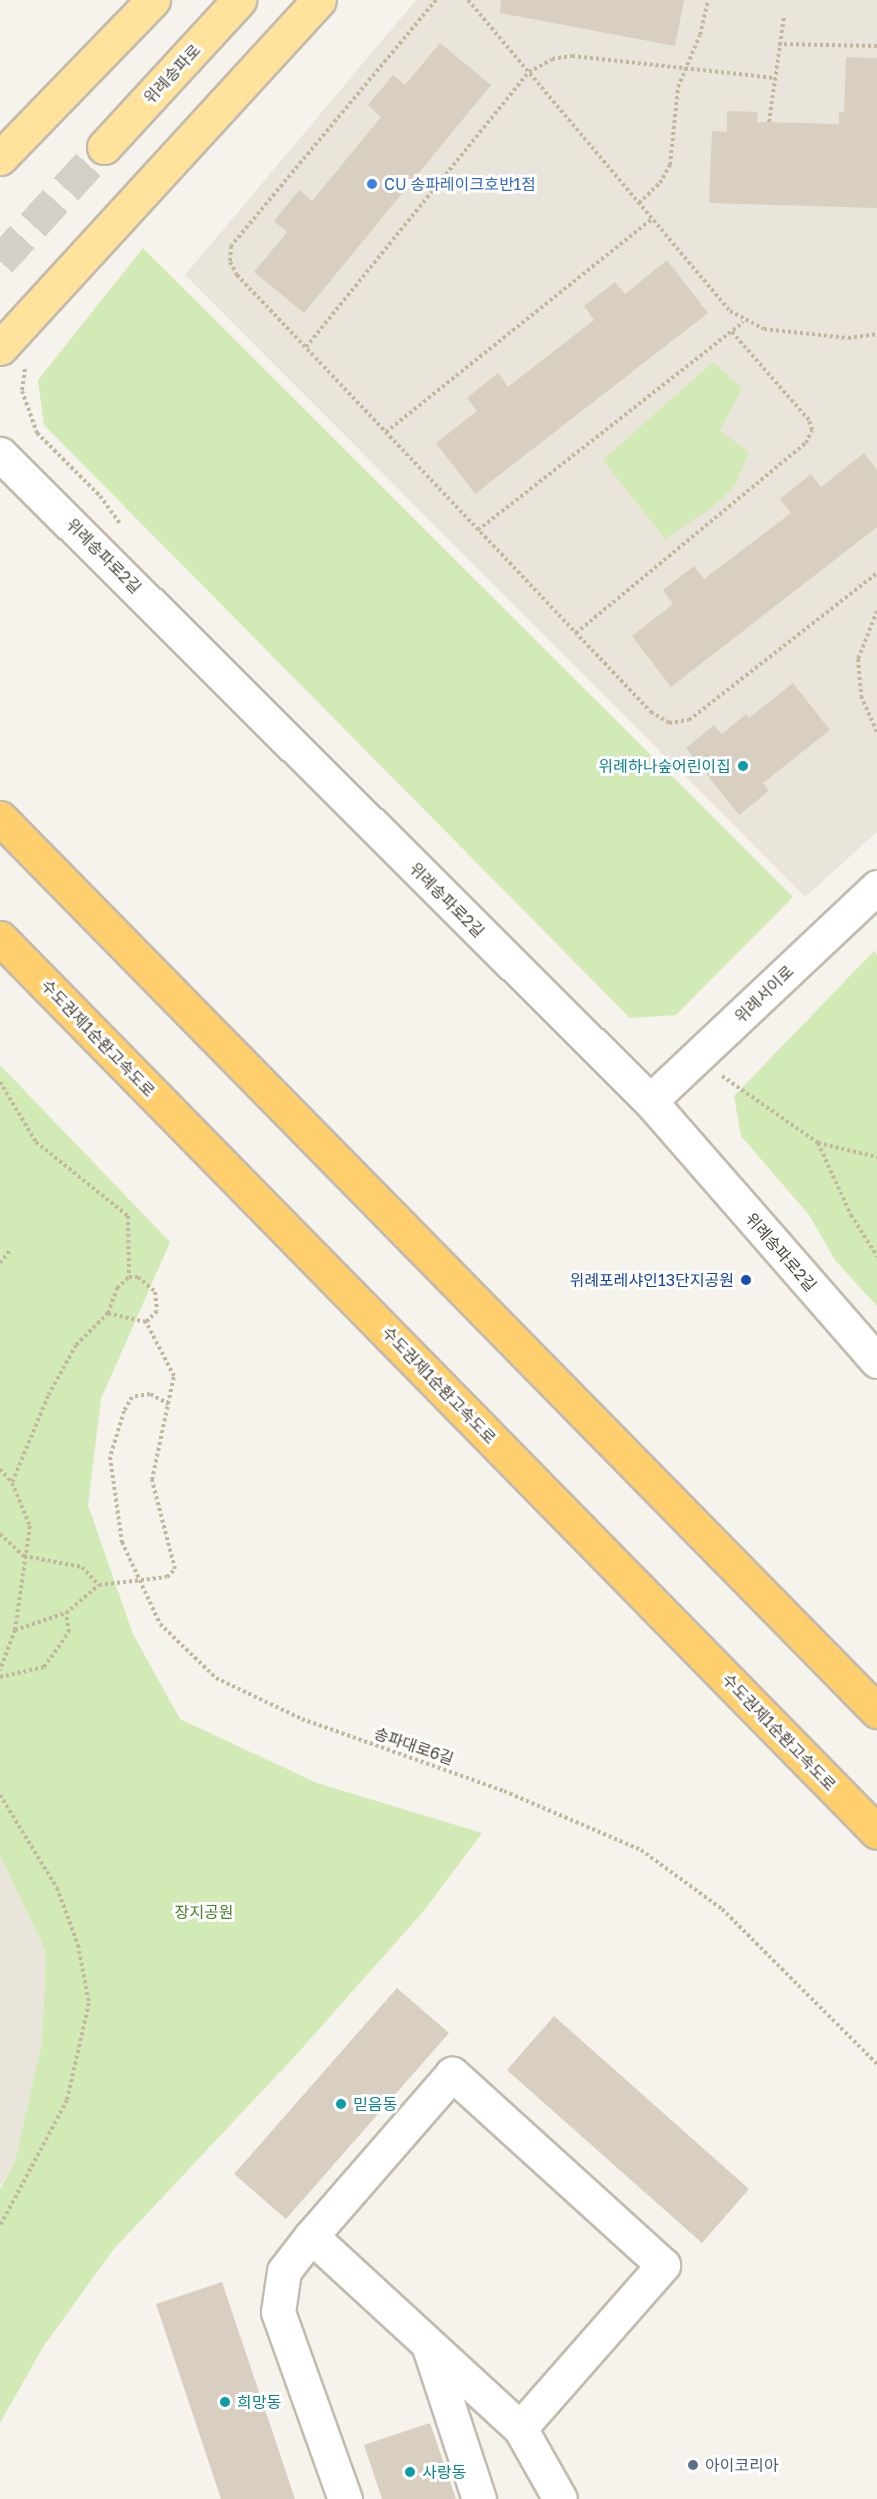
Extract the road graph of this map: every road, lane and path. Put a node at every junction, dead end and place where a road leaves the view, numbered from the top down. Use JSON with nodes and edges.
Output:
{"nodes":[{"id":1,"x":153,"y":0,"type":"edge"},
{"id":2,"x":239,"y":0,"type":"edge"},
{"id":3,"x":319,"y":0,"type":"edge"},
{"id":4,"x":436,"y":0,"type":"edge"},
{"id":5,"x":468,"y":0,"type":"edge"},
{"id":6,"x":708,"y":0,"type":"edge"},
{"id":7,"x":784,"y":17,"type":"dead end"},
{"id":8,"x":778,"y":44,"type":"junction"},
{"id":9,"x":877,"y":46,"type":"edge"},
{"id":10,"x":685,"y":71,"type":"junction"},
{"id":11,"x":529,"y":72,"type":"junction"},
{"id":12,"x":774,"y":78,"type":"junction"},
{"id":13,"x":769,"y":122,"type":"dead end"},
{"id":14,"x":104,"y":147,"type":"tunnel mouth"},
{"id":15,"x":0,"y":158,"type":"edge"},
{"id":16,"x":639,"y":203,"type":"junction"},
{"id":17,"x":652,"y":219,"type":"junction"},
{"id":18,"x":743,"y":322,"type":"junction"},
{"id":19,"x":731,"y":331,"type":"junction"},
{"id":20,"x":877,"y":334,"type":"edge"},
{"id":21,"x":306,"y":347,"type":"junction"},
{"id":22,"x":0,"y":348,"type":"edge"},
{"id":23,"x":386,"y":432,"type":"junction"},
{"id":24,"x":0,"y":454,"type":"edge"},
{"id":25,"x":478,"y":530,"type":"junction"},
{"id":26,"x":877,"y":573,"type":"edge"},
{"id":27,"x":877,"y":611,"type":"edge"},
{"id":28,"x":576,"y":633,"type":"junction"},
{"id":29,"x":877,"y":732,"type":"edge"},
{"id":30,"x":0,"y":818,"type":"edge"},
{"id":31,"x":877,"y":887,"type":"edge"},
{"id":32,"x":0,"y":938,"type":"edge"},
{"id":33,"x":697,"y":1058,"type":"junction"},
{"id":34,"x":0,"y":1082,"type":"edge"},
{"id":35,"x":650,"y":1101,"type":"junction"},
{"id":36,"x":818,"y":1143,"type":"junction"},
{"id":37,"x":877,"y":1157,"type":"edge"},
{"id":38,"x":11,"y":1249,"type":"dead end"},
{"id":39,"x":877,"y":1256,"type":"edge"},
{"id":40,"x":0,"y":1263,"type":"edge"},
{"id":41,"x":129,"y":1278,"type":"junction"},
{"id":42,"x":108,"y":1312,"type":"junction"},
{"id":43,"x":146,"y":1322,"type":"junction"},
{"id":44,"x":877,"y":1361,"type":"edge"},
{"id":45,"x":169,"y":1404,"type":"junction"},
{"id":46,"x":0,"y":1469,"type":"edge"},
{"id":47,"x":12,"y":1483,"type":"junction"},
{"id":48,"x":0,"y":1534,"type":"edge"},
{"id":49,"x":24,"y":1556,"type":"junction"},
{"id":50,"x":139,"y":1578,"type":"junction"},
{"id":51,"x":99,"y":1585,"type":"junction"},
{"id":52,"x":66,"y":1613,"type":"junction"},
{"id":53,"x":15,"y":1630,"type":"junction"},
{"id":54,"x":0,"y":1670,"type":"edge"},
{"id":55,"x":0,"y":1677,"type":"edge"},
{"id":56,"x":877,"y":1711,"type":"edge"},
{"id":57,"x":0,"y":1795,"type":"edge"},
{"id":58,"x":877,"y":1832,"type":"edge"},
{"id":59,"x":877,"y":2064,"type":"edge"},
{"id":60,"x":0,"y":2226,"type":"edge"},
{"id":61,"x":311,"y":2236,"type":"junction"},
{"id":62,"x":428,"y":2344,"type":"junction"},
{"id":63,"x":520,"y":2428,"type":"junction"},
{"id":64,"x":345,"y":2499,"type":"edge"},
{"id":65,"x":479,"y":2499,"type":"edge"},
{"id":66,"x":561,"y":2499,"type":"edge"}],
"edges":[{"from":1,"to":15,"type":"main road"},
{"from":2,"to":14,"type":"main road","name":"위례송파로"},
{"from":3,"to":22,"type":"main road"},
{"from":4,"to":21,"type":"path"},
{"from":5,"to":11,"type":"path"},
{"from":6,"to":10,"type":"path"},
{"from":7,"to":8,"type":"path"},
{"from":8,"to":9,"type":"path"},
{"from":8,"to":12,"type":"path"},
{"from":10,"to":11,"type":"path"},
{"from":10,"to":12,"type":"path"},
{"from":10,"to":16,"type":"path"},
{"from":11,"to":16,"type":"path"},
{"from":11,"to":21,"type":"path"},
{"from":12,"to":13,"type":"path"},
{"from":16,"to":17,"type":"path"},
{"from":17,"to":18,"type":"path"},
{"from":17,"to":23,"type":"path"},
{"from":18,"to":19,"type":"path"},
{"from":18,"to":20,"type":"path"},
{"from":19,"to":25,"type":"path"},
{"from":19,"to":28,"type":"path"},
{"from":21,"to":23,"type":"path"},
{"from":23,"to":25,"type":"path"},
{"from":24,"to":35,"type":"street","name":"위례송파로2길"},
{"from":25,"to":28,"type":"path"},
{"from":26,"to":28,"type":"path"},
{"from":27,"to":29,"type":"path"},
{"from":30,"to":56,"type":"highway"},
{"from":31,"to":33,"type":"street","name":"위례서이로"},
{"from":32,"to":58,"type":"highway","name":"수도권제1순환고속도로"},
{"from":33,"to":35,"type":"street","name":"위례서이로"},
{"from":33,"to":36,"type":"path"},
{"from":34,"to":41,"type":"path"},
{"from":35,"to":44,"type":"street","name":"위례송파로2길"},
{"from":36,"to":37,"type":"path"},
{"from":36,"to":39,"type":"path"},
{"from":38,"to":40,"type":"path"},
{"from":41,"to":42,"type":"path"},
{"from":41,"to":43,"type":"path"},
{"from":42,"to":43,"type":"path"},
{"from":42,"to":47,"type":"path"},
{"from":43,"to":45,"type":"path"},
{"from":45,"to":50,"type":"path"},
{"from":45,"to":50,"type":"path","name":"송파대로6길"},
{"from":46,"to":47,"type":"path"},
{"from":47,"to":49,"type":"path"},
{"from":48,"to":49,"type":"path"},
{"from":49,"to":51,"type":"path"},
{"from":49,"to":53,"type":"path"},
{"from":50,"to":51,"type":"path"},
{"from":50,"to":59,"type":"path","name":"송파대로6길"},
{"from":51,"to":52,"type":"path"},
{"from":52,"to":53,"type":"path"},
{"from":52,"to":55,"type":"path"},
{"from":53,"to":54,"type":"path"},
{"from":57,"to":60,"type":"path"},
{"from":61,"to":62,"type":"street"},
{"from":61,"to":63,"type":"street"},
{"from":61,"to":64,"type":"street"},
{"from":62,"to":63,"type":"street"},
{"from":62,"to":65,"type":"street"},
{"from":63,"to":66,"type":"street"}]}
